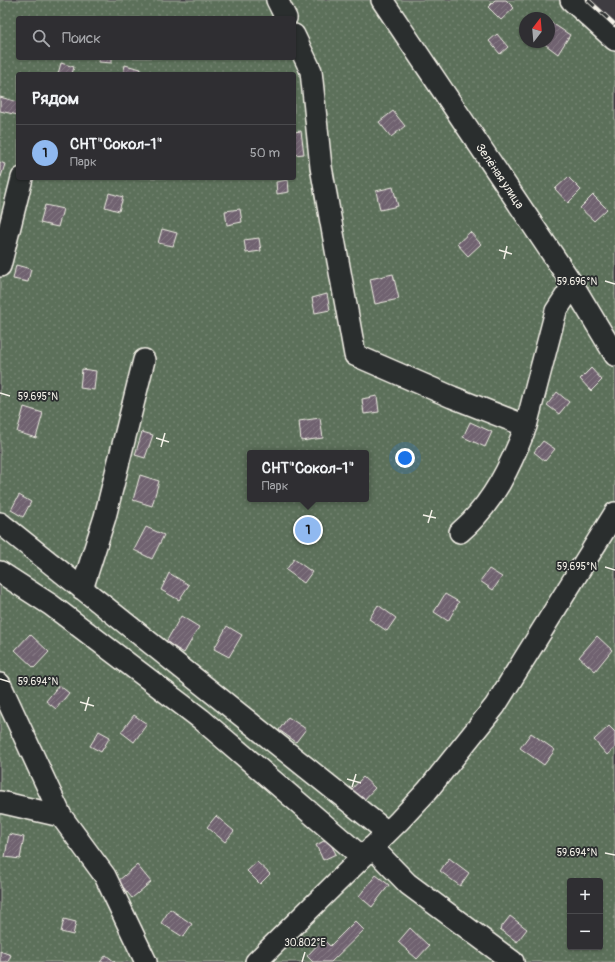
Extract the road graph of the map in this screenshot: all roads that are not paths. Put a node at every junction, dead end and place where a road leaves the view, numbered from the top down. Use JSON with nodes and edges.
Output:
{"nodes":[{"id":1,"x":277,"y":0,"type":"edge"},
{"id":2,"x":382,"y":0,"type":"edge"},
{"id":3,"x":571,"y":0,"type":"edge"},
{"id":4,"x":285,"y":16,"type":"edge"},
{"id":5,"x":296,"y":39,"type":"edge"},
{"id":6,"x":615,"y":40,"type":"edge"},
{"id":7,"x":22,"y":180,"type":"edge"},
{"id":8,"x":0,"y":266,"type":"edge"},
{"id":9,"x":573,"y":285,"type":"junction"},
{"id":10,"x":615,"y":355,"type":"edge"},
{"id":11,"x":144,"y":360,"type":"dead end"},
{"id":12,"x":526,"y":426,"type":"junction"},
{"id":13,"x":615,"y":513,"type":"edge"},
{"id":14,"x":0,"y":523,"type":"edge"},
{"id":15,"x":460,"y":532,"type":"dead end"},
{"id":16,"x":0,"y":572,"type":"edge"},
{"id":17,"x":82,"y":589,"type":"junction"},
{"id":18,"x":0,"y":684,"type":"edge"},
{"id":19,"x":0,"y":802,"type":"edge"},
{"id":20,"x":61,"y":816,"type":"junction"},
{"id":21,"x":387,"y":832,"type":"junction"},
{"id":22,"x":367,"y":852,"type":"junction"},
{"id":23,"x":268,"y":958,"type":"edge"},
{"id":24,"x":146,"y":962,"type":"edge"},
{"id":25,"x":513,"y":962,"type":"edge"}],
"edges":[{"from":1,"to":4,"type":"street"},
{"from":2,"to":9,"type":"street","name":"Зелёная улица"},
{"from":3,"to":6,"type":"street"},
{"from":5,"to":12,"type":"street"},
{"from":7,"to":8,"type":"street"},
{"from":9,"to":10,"type":"street","name":"Зелёная улица"},
{"from":9,"to":12,"type":"street"},
{"from":11,"to":17,"type":"street"},
{"from":12,"to":15,"type":"street"},
{"from":13,"to":21,"type":"street"},
{"from":14,"to":17,"type":"street"},
{"from":16,"to":22,"type":"street"},
{"from":17,"to":21,"type":"street"},
{"from":18,"to":20,"type":"street"},
{"from":19,"to":20,"type":"street"},
{"from":20,"to":24,"type":"street"},
{"from":21,"to":22,"type":"street"},
{"from":22,"to":23,"type":"street"},
{"from":22,"to":25,"type":"street"}]}
